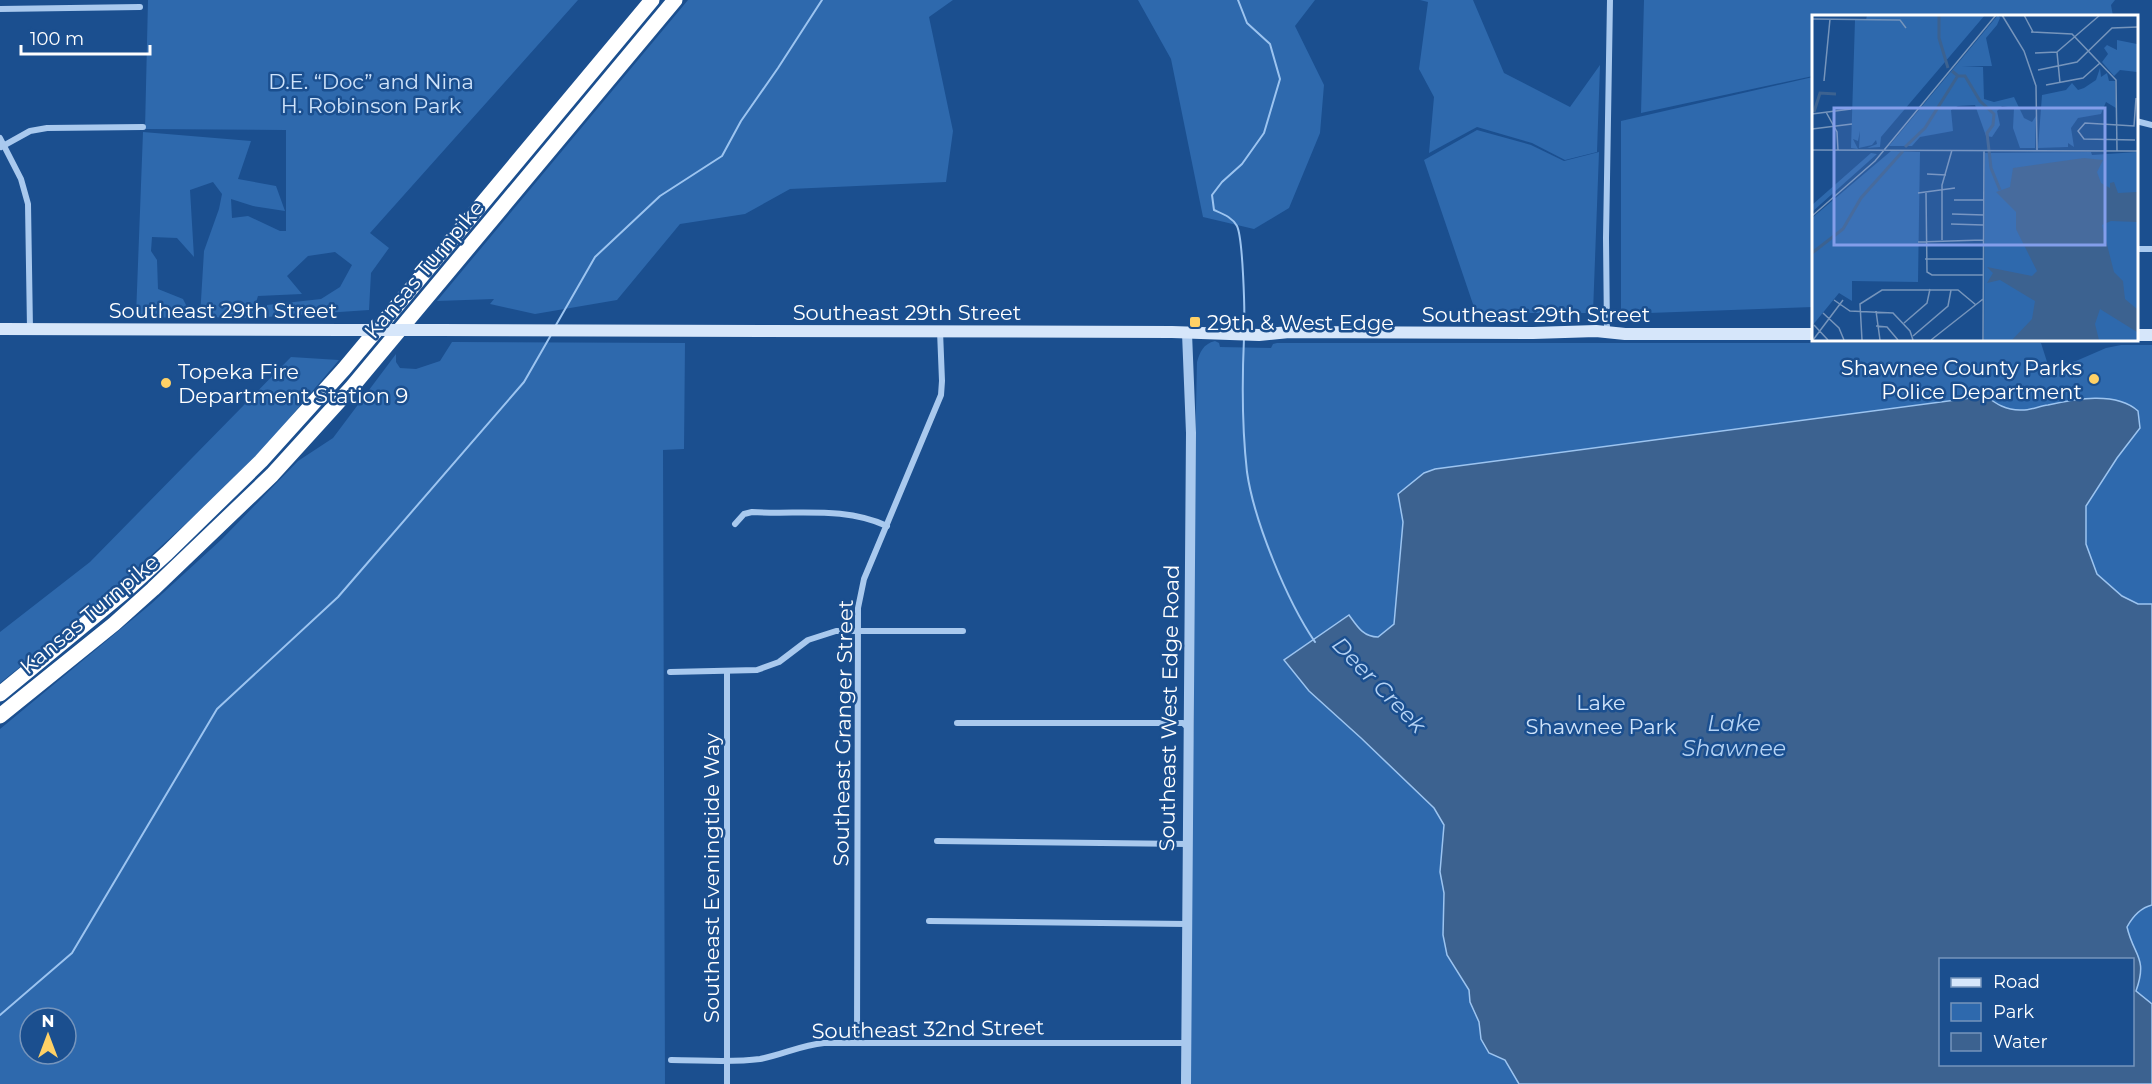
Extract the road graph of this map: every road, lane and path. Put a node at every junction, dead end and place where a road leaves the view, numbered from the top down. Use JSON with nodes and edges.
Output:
{"nodes":[{"id":1,"x":652,"y":0,"type":"edge"},
{"id":2,"x":675,"y":0,"type":"edge"},
{"id":3,"x":1610,"y":0,"type":"edge"},
{"id":4,"x":140,"y":7,"type":"dead end"},
{"id":5,"x":0,"y":9,"type":"edge"},
{"id":6,"x":2137,"y":121,"type":"edge"},
{"id":7,"x":2152,"y":125,"type":"edge"},
{"id":8,"x":143,"y":127,"type":"dead end"},
{"id":9,"x":0,"y":138,"type":"edge"},
{"id":10,"x":2,"y":146,"type":"edge"},
{"id":11,"x":0,"y":329,"type":"edge"},
{"id":12,"x":30,"y":329,"type":"junction"},
{"id":13,"x":940,"y":331,"type":"junction"},
{"id":14,"x":1607,"y":332,"type":"junction"},
{"id":15,"x":1187,"y":333,"type":"junction"},
{"id":16,"x":1812,"y":334,"type":"edge"},
{"id":17,"x":735,"y":524,"type":"dead end"},
{"id":18,"x":887,"y":526,"type":"junction"},
{"id":19,"x":857,"y":630,"type":"junction"},
{"id":20,"x":963,"y":631,"type":"dead end"},
{"id":21,"x":670,"y":672,"type":"dead end"},
{"id":22,"x":727,"y":672,"type":"junction"},
{"id":23,"x":0,"y":694,"type":"edge"},
{"id":24,"x":0,"y":716,"type":"edge"},
{"id":25,"x":957,"y":723,"type":"dead end"},
{"id":26,"x":1189,"y":729,"type":"junction"},
{"id":27,"x":937,"y":841,"type":"dead end"},
{"id":28,"x":1187,"y":844,"type":"junction"},
{"id":29,"x":929,"y":921,"type":"dead end"},
{"id":30,"x":1187,"y":924,"type":"junction"},
{"id":31,"x":857,"y":1043,"type":"junction"},
{"id":32,"x":1186,"y":1043,"type":"junction"},
{"id":33,"x":671,"y":1060,"type":"dead end"},
{"id":34,"x":728,"y":1060,"type":"junction"},
{"id":35,"x":727,"y":1084,"type":"edge"},
{"id":36,"x":1186,"y":1084,"type":"edge"}],
"edges":[{"from":1,"to":23,"type":"highway","name":"Kansas Turnpike"},
{"from":2,"to":24,"type":"highway","name":"Kansas Turnpike"},
{"from":3,"to":14,"type":"street"},
{"from":4,"to":5,"type":"street"},
{"from":6,"to":7,"type":"street"},
{"from":8,"to":10,"type":"street"},
{"from":9,"to":10,"type":"street"},
{"from":10,"to":12,"type":"street"},
{"from":11,"to":12,"type":"main road","name":"Southeast 29th Street"},
{"from":12,"to":13,"type":"main road","name":"Southeast 29th Street","bridge":true},
{"from":13,"to":15,"type":"main road","name":"Southeast 29th Street"},
{"from":13,"to":18,"type":"street","name":"Southeast Granger Street"},
{"from":14,"to":15,"type":"main road","name":"Southeast 29th Street"},
{"from":14,"to":16,"type":"main road","name":"Southeast 29th Street"},
{"from":15,"to":26,"type":"street","name":"Southeast West Edge Road"},
{"from":17,"to":18,"type":"street"},
{"from":18,"to":19,"type":"street","name":"Southeast Granger Street"},
{"from":19,"to":20,"type":"street"},
{"from":19,"to":22,"type":"street"},
{"from":19,"to":31,"type":"street","name":"Southeast Granger Street"},
{"from":21,"to":22,"type":"street"},
{"from":22,"to":34,"type":"street","name":"Southeast Eveningtide Way"},
{"from":25,"to":26,"type":"street"},
{"from":26,"to":28,"type":"street","name":"Southeast West Edge Road"},
{"from":27,"to":28,"type":"street"},
{"from":28,"to":30,"type":"street","name":"Southeast West Edge Road"},
{"from":29,"to":30,"type":"street"},
{"from":30,"to":32,"type":"street","name":"Southeast West Edge Road"},
{"from":31,"to":32,"type":"street","name":"Southeast 32nd Street"},
{"from":31,"to":34,"type":"street","name":"Southeast 32nd Street"},
{"from":32,"to":36,"type":"street","name":"Southeast West Edge Road"},
{"from":33,"to":34,"type":"street","name":"Southeast 32nd Street"},
{"from":34,"to":35,"type":"street","name":"Southeast Eveningtide Way"}]}
